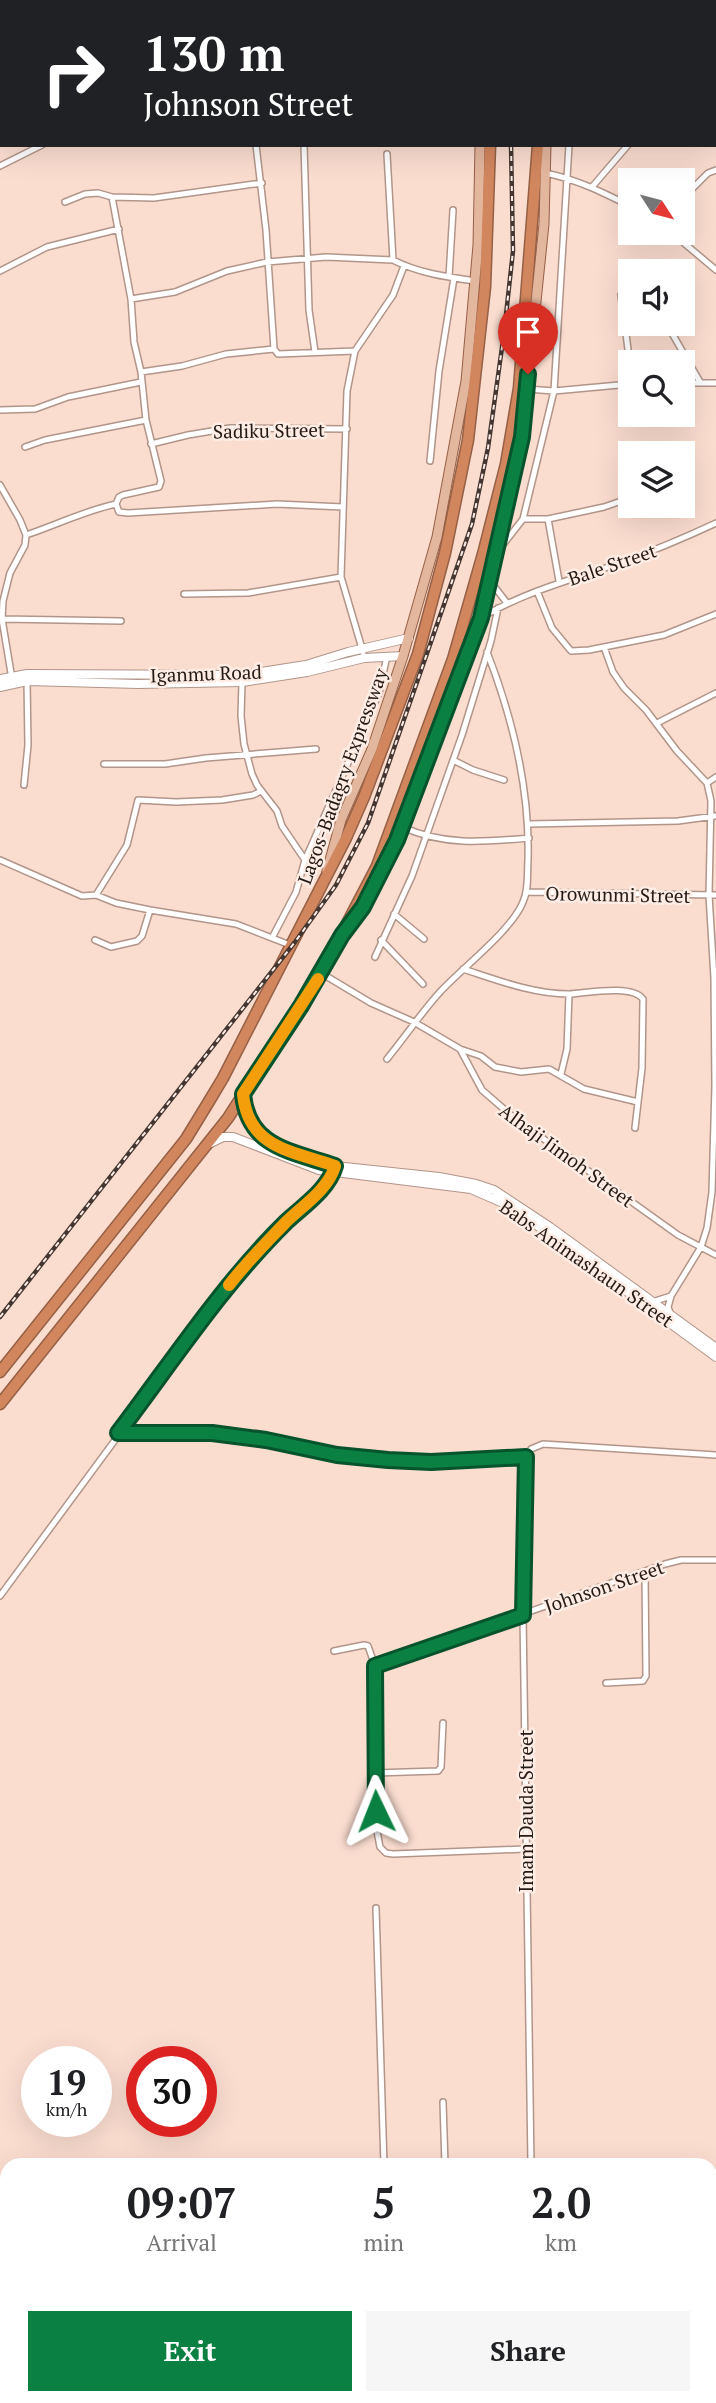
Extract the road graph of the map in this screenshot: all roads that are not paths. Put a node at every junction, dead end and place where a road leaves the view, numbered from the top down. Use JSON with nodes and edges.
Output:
{"nodes":[{"id":1,"x":38,"y":147,"type":"edge"},
{"id":2,"x":256,"y":147,"type":"edge"},
{"id":3,"x":304,"y":147,"type":"edge"},
{"id":4,"x":480,"y":147,"type":"edge"},
{"id":5,"x":490,"y":147,"type":"edge"},
{"id":6,"x":538,"y":147,"type":"edge"},
{"id":7,"x":546,"y":147,"type":"edge"},
{"id":8,"x":569,"y":147,"type":"edge"},
{"id":9,"x":626,"y":147,"type":"edge"},
{"id":10,"x":387,"y":154,"type":"dead end"},
{"id":11,"x":0,"y":166,"type":"edge"},
{"id":12,"x":716,"y":170,"type":"edge"},
{"id":13,"x":545,"y":173,"type":"junction"},
{"id":14,"x":568,"y":178,"type":"junction"},
{"id":15,"x":262,"y":183,"type":"junction"},
{"id":16,"x":695,"y":186,"type":"edge"},
{"id":17,"x":592,"y":187,"type":"junction"},
{"id":18,"x":112,"y":197,"type":"junction"},
{"id":19,"x":618,"y":199,"type":"edge"},
{"id":20,"x":65,"y":202,"type":"dead end"},
{"id":21,"x":453,"y":210,"type":"dead end"},
{"id":22,"x":119,"y":229,"type":"junction"},
{"id":23,"x":687,"y":245,"type":"edge"},
{"id":24,"x":307,"y":258,"type":"junction"},
{"id":25,"x":393,"y":260,"type":"junction"},
{"id":26,"x":267,"y":262,"type":"junction"},
{"id":27,"x":404,"y":266,"type":"junction"},
{"id":28,"x":716,"y":270,"type":"edge"},
{"id":29,"x":0,"y":271,"type":"edge"},
{"id":30,"x":451,"y":277,"type":"junction"},
{"id":31,"x":475,"y":281,"type":"junction"},
{"id":32,"x":131,"y":299,"type":"junction"},
{"id":33,"x":674,"y":336,"type":"edge"},
{"id":34,"x":274,"y":349,"type":"junction"},
{"id":35,"x":355,"y":351,"type":"junction"},
{"id":36,"x":315,"y":352,"type":"junction"},
{"id":37,"x":141,"y":372,"type":"junction"},
{"id":38,"x":141,"y":382,"type":"junction"},
{"id":39,"x":695,"y":382,"type":"edge"},
{"id":40,"x":700,"y":382,"type":"junction"},
{"id":41,"x":716,"y":383,"type":"edge"},
{"id":42,"x":618,"y":385,"type":"edge"},
{"id":43,"x":527,"y":389,"type":"junction"},
{"id":44,"x":554,"y":391,"type":"junction"},
{"id":45,"x":0,"y":410,"type":"edge"},
{"id":46,"x":146,"y":420,"type":"junction"},
{"id":47,"x":347,"y":429,"type":"junction"},
{"id":48,"x":151,"y":444,"type":"junction"},
{"id":49,"x":25,"y":447,"type":"dead end"},
{"id":50,"x":430,"y":461,"type":"dead end"},
{"id":51,"x":0,"y":485,"type":"edge"},
{"id":52,"x":618,"y":502,"type":"edge"},
{"id":53,"x":116,"y":504,"type":"junction"},
{"id":54,"x":343,"y":507,"type":"junction"},
{"id":55,"x":523,"y":519,"type":"junction"},
{"id":56,"x":548,"y":519,"type":"junction"},
{"id":57,"x":716,"y":523,"type":"edge"},
{"id":58,"x":26,"y":535,"type":"junction"},
{"id":59,"x":496,"y":553,"type":"junction"},
{"id":60,"x":341,"y":577,"type":"junction"},
{"id":61,"x":490,"y":581,"type":"junction"},
{"id":62,"x":559,"y":581,"type":"junction"},
{"id":63,"x":537,"y":591,"type":"junction"},
{"id":64,"x":184,"y":594,"type":"dead end"},
{"id":65,"x":506,"y":603,"type":"junction"},
{"id":66,"x":498,"y":608,"type":"junction"},
{"id":67,"x":716,"y":614,"type":"edge"},
{"id":68,"x":481,"y":618,"type":"junction"},
{"id":69,"x":1,"y":619,"type":"edge"},
{"id":70,"x":121,"y":621,"type":"dead end"},
{"id":71,"x":409,"y":638,"type":"junction"},
{"id":72,"x":604,"y":647,"type":"junction"},
{"id":73,"x":363,"y":649,"type":"junction"},
{"id":74,"x":487,"y":652,"type":"junction"},
{"id":75,"x":387,"y":656,"type":"junction"},
{"id":76,"x":403,"y":656,"type":"junction"},
{"id":77,"x":364,"y":658,"type":"junction"},
{"id":78,"x":0,"y":679,"type":"edge"},
{"id":79,"x":12,"y":679,"type":"junction"},
{"id":80,"x":27,"y":681,"type":"junction"},
{"id":81,"x":242,"y":682,"type":"junction"},
{"id":82,"x":0,"y":687,"type":"edge"},
{"id":83,"x":716,"y":692,"type":"edge"},
{"id":84,"x":657,"y":723,"type":"junction"},
{"id":85,"x":316,"y":749,"type":"dead end"},
{"id":86,"x":247,"y":755,"type":"junction"},
{"id":87,"x":453,"y":760,"type":"junction"},
{"id":88,"x":104,"y":764,"type":"dead end"},
{"id":89,"x":716,"y":777,"type":"edge"},
{"id":90,"x":504,"y":780,"type":"dead end"},
{"id":91,"x":707,"y":783,"type":"junction"},
{"id":92,"x":24,"y":785,"type":"dead end"},
{"id":93,"x":261,"y":791,"type":"junction"},
{"id":94,"x":714,"y":816,"type":"edge"},
{"id":95,"x":529,"y":824,"type":"junction"},
{"id":96,"x":402,"y":827,"type":"junction"},
{"id":97,"x":425,"y":837,"type":"junction"},
{"id":98,"x":529,"y":838,"type":"junction"},
{"id":99,"x":0,"y":860,"type":"edge"},
{"id":100,"x":305,"y":860,"type":"junction"},
{"id":101,"x":326,"y":878,"type":"junction"},
{"id":102,"x":527,"y":892,"type":"junction"},
{"id":103,"x":96,"y":895,"type":"junction"},
{"id":104,"x":712,"y":895,"type":"edge"},
{"id":105,"x":150,"y":910,"type":"junction"},
{"id":106,"x":394,"y":914,"type":"junction"},
{"id":107,"x":342,"y":935,"type":"junction"},
{"id":108,"x":272,"y":938,"type":"junction"},
{"id":109,"x":424,"y":939,"type":"dead end"},
{"id":110,"x":95,"y":940,"type":"dead end"},
{"id":111,"x":381,"y":940,"type":"junction"},
{"id":112,"x":292,"y":945,"type":"junction"},
{"id":113,"x":375,"y":957,"type":"dead end"},
{"id":114,"x":463,"y":969,"type":"junction"},
{"id":115,"x":321,"y":973,"type":"junction"},
{"id":116,"x":423,"y":984,"type":"dead end"},
{"id":117,"x":569,"y":994,"type":"junction"},
{"id":118,"x":414,"y":1022,"type":"junction"},
{"id":119,"x":460,"y":1049,"type":"junction"},
{"id":120,"x":387,"y":1059,"type":"dead end"},
{"id":121,"x":561,"y":1074,"type":"junction"},
{"id":122,"x":715,"y":1086,"type":"edge"},
{"id":123,"x":243,"y":1094,"type":"junction"},
{"id":124,"x":638,"y":1102,"type":"junction"},
{"id":125,"x":635,"y":1128,"type":"dead end"},
{"id":126,"x":208,"y":1145,"type":"junction"},
{"id":127,"x":334,"y":1170,"type":"junction"},
{"id":128,"x":564,"y":1241,"type":"junction"},
{"id":129,"x":701,"y":1247,"type":"junction"},
{"id":130,"x":716,"y":1255,"type":"edge"},
{"id":131,"x":671,"y":1296,"type":"junction"},
{"id":132,"x":652,"y":1302,"type":"junction"},
{"id":133,"x":671,"y":1315,"type":"junction"},
{"id":134,"x":716,"y":1348,"type":"edge"},
{"id":135,"x":716,"y":1357,"type":"edge"},
{"id":136,"x":0,"y":1372,"type":"edge"},
{"id":137,"x":0,"y":1404,"type":"edge"},
{"id":138,"x":118,"y":1433,"type":"junction"},
{"id":139,"x":716,"y":1455,"type":"edge"},
{"id":140,"x":526,"y":1457,"type":"junction"},
{"id":141,"x":716,"y":1560,"type":"edge"},
{"id":142,"x":645,"y":1572,"type":"junction"},
{"id":143,"x":0,"y":1596,"type":"edge"},
{"id":144,"x":523,"y":1615,"type":"junction"},
{"id":145,"x":334,"y":1651,"type":"dead end"},
{"id":146,"x":375,"y":1666,"type":"junction"},
{"id":147,"x":606,"y":1683,"type":"dead end"},
{"id":148,"x":443,"y":1723,"type":"dead end"},
{"id":149,"x":375,"y":1773,"type":"junction"},
{"id":150,"x":525,"y":1849,"type":"junction"},
{"id":151,"x":376,"y":1908,"type":"dead end"},
{"id":152,"x":443,"y":2102,"type":"dead end"},
{"id":153,"x":384,"y":2158,"type":"edge"},
{"id":154,"x":445,"y":2158,"type":"edge"},
{"id":155,"x":531,"y":2158,"type":"edge"}],
"edges":[{"from":1,"to":11,"type":"street"},
{"from":2,"to":15,"type":"street"},
{"from":3,"to":24,"type":"street"},
{"from":4,"to":31,"type":"main road","name":"Lagos-Badagry Expressway"},
{"from":5,"to":101,"type":"highway","name":"Lagos-Badagry Expressway"},
{"from":6,"to":107,"type":"highway"},
{"from":7,"to":13,"type":"main road"},
{"from":8,"to":14,"type":"street"},
{"from":9,"to":17,"type":"street"},
{"from":10,"to":25,"type":"street"},
{"from":12,"to":16,"type":"street"},
{"from":13,"to":14,"type":"street"},
{"from":13,"to":43,"type":"main road"},
{"from":14,"to":17,"type":"street"},
{"from":14,"to":44,"type":"street"},
{"from":15,"to":18,"type":"street"},
{"from":15,"to":26,"type":"street"},
{"from":17,"to":19,"type":"street"},
{"from":18,"to":20,"type":"street"},
{"from":18,"to":22,"type":"street"},
{"from":21,"to":30,"type":"street"},
{"from":22,"to":29,"type":"street"},
{"from":22,"to":32,"type":"street"},
{"from":23,"to":28,"type":"street"},
{"from":24,"to":25,"type":"street"},
{"from":24,"to":26,"type":"street"},
{"from":24,"to":36,"type":"street"},
{"from":25,"to":27,"type":"street"},
{"from":26,"to":32,"type":"street"},
{"from":26,"to":34,"type":"street"},
{"from":27,"to":30,"type":"street"},
{"from":27,"to":35,"type":"street"},
{"from":30,"to":31,"type":"street"},
{"from":30,"to":50,"type":"street"},
{"from":31,"to":71,"type":"main road","name":"Lagos-Badagry Expressway"},
{"from":32,"to":37,"type":"street"},
{"from":33,"to":40,"type":"street"},
{"from":34,"to":36,"type":"street"},
{"from":34,"to":37,"type":"street"},
{"from":35,"to":36,"type":"street"},
{"from":35,"to":47,"type":"street"},
{"from":37,"to":38,"type":"street"},
{"from":38,"to":45,"type":"street"},
{"from":38,"to":46,"type":"street"},
{"from":39,"to":40,"type":"street"},
{"from":40,"to":41,"type":"street"},
{"from":42,"to":44,"type":"street"},
{"from":43,"to":44,"type":"street"},
{"from":43,"to":59,"type":"main road"},
{"from":44,"to":55,"type":"street"},
{"from":46,"to":48,"type":"street"},
{"from":46,"to":49,"type":"street"},
{"from":47,"to":48,"type":"street","name":"Sadiku Street"},
{"from":47,"to":54,"type":"street"},
{"from":48,"to":53,"type":"street"},
{"from":51,"to":58,"type":"street"},
{"from":52,"to":56,"type":"street"},
{"from":53,"to":54,"type":"street"},
{"from":53,"to":58,"type":"street"},
{"from":54,"to":60,"type":"street"},
{"from":55,"to":56,"type":"street"},
{"from":55,"to":59,"type":"street"},
{"from":56,"to":62,"type":"street"},
{"from":57,"to":62,"type":"street","name":"Bale Street"},
{"from":58,"to":69,"type":"street"},
{"from":59,"to":61,"type":"main road"},
{"from":60,"to":64,"type":"street"},
{"from":60,"to":73,"type":"street"},
{"from":61,"to":65,"type":"street"},
{"from":61,"to":68,"type":"main road"},
{"from":62,"to":63,"type":"street","name":"Bale Street"},
{"from":63,"to":65,"type":"street","name":"Bale Street"},
{"from":63,"to":72,"type":"street"},
{"from":65,"to":66,"type":"street","name":"Bale Street"},
{"from":66,"to":68,"type":"street","name":"Bale Street"},
{"from":66,"to":74,"type":"street"},
{"from":67,"to":72,"type":"street"},
{"from":68,"to":96,"type":"main road"},
{"from":69,"to":70,"type":"street"},
{"from":69,"to":79,"type":"street"},
{"from":71,"to":73,"type":"main road","name":"Iganmu Road"},
{"from":71,"to":76,"type":"main road","name":"Lagos-Badagry Expressway"},
{"from":72,"to":84,"type":"street"},
{"from":73,"to":77,"type":"street"},
{"from":73,"to":79,"type":"main road","name":"Iganmu Road"},
{"from":74,"to":87,"type":"street"},
{"from":74,"to":95,"type":"street"},
{"from":75,"to":76,"type":"main road","name":"Iganmu Road"},
{"from":75,"to":77,"type":"main road","name":"Iganmu Road"},
{"from":75,"to":100,"type":"street"},
{"from":76,"to":101,"type":"main road","name":"Lagos-Badagry Expressway"},
{"from":77,"to":81,"type":"main road","name":"Iganmu Road"},
{"from":78,"to":79,"type":"main road","name":"Iganmu Road"},
{"from":79,"to":80,"type":"main road","name":"Iganmu Road"},
{"from":79,"to":82,"type":"main road","name":"Iganmu Road"},
{"from":80,"to":81,"type":"main road","name":"Iganmu Road"},
{"from":80,"to":92,"type":"street"},
{"from":81,"to":86,"type":"street"},
{"from":83,"to":84,"type":"street"},
{"from":84,"to":91,"type":"street"},
{"from":85,"to":86,"type":"street"},
{"from":86,"to":88,"type":"street"},
{"from":86,"to":93,"type":"street"},
{"from":87,"to":90,"type":"street"},
{"from":87,"to":97,"type":"street"},
{"from":89,"to":91,"type":"street"},
{"from":91,"to":94,"type":"street"},
{"from":93,"to":100,"type":"street"},
{"from":93,"to":103,"type":"street"},
{"from":94,"to":95,"type":"street"},
{"from":94,"to":104,"type":"street"},
{"from":95,"to":98,"type":"street"},
{"from":96,"to":97,"type":"street"},
{"from":96,"to":107,"type":"main road"},
{"from":97,"to":98,"type":"street"},
{"from":97,"to":106,"type":"street"},
{"from":98,"to":102,"type":"street"},
{"from":99,"to":103,"type":"street"},
{"from":100,"to":108,"type":"street"},
{"from":101,"to":112,"type":"highway","name":"Lagos-Badagry Expressway"},
{"from":102,"to":104,"type":"street","name":"Orowunmi Street"},
{"from":102,"to":114,"type":"street"},
{"from":103,"to":105,"type":"street"},
{"from":104,"to":122,"type":"street"},
{"from":105,"to":108,"type":"street"},
{"from":105,"to":110,"type":"street"},
{"from":106,"to":109,"type":"street"},
{"from":106,"to":111,"type":"street"},
{"from":107,"to":115,"type":"highway"},
{"from":108,"to":112,"type":"street"},
{"from":111,"to":113,"type":"street"},
{"from":111,"to":116,"type":"street"},
{"from":112,"to":136,"type":"highway","name":"Lagos-Badagry Expressway"},
{"from":114,"to":117,"type":"street"},
{"from":114,"to":118,"type":"street"},
{"from":115,"to":118,"type":"street"},
{"from":115,"to":123,"type":"highway"},
{"from":117,"to":121,"type":"street"},
{"from":117,"to":124,"type":"street"},
{"from":118,"to":119,"type":"street"},
{"from":118,"to":120,"type":"street"},
{"from":119,"to":121,"type":"street"},
{"from":119,"to":129,"type":"street","name":"Alhaji Jimoh Street"},
{"from":121,"to":124,"type":"street"},
{"from":122,"to":129,"type":"street"},
{"from":123,"to":126,"type":"highway"},
{"from":123,"to":127,"type":"main road","name":"Babs Animashaun Street"},
{"from":124,"to":125,"type":"street"},
{"from":126,"to":127,"type":"main road","name":"Babs Animashaun Street"},
{"from":126,"to":137,"type":"highway"},
{"from":127,"to":128,"type":"main road","name":"Babs Animashaun Street"},
{"from":127,"to":138,"type":"street"},
{"from":128,"to":132,"type":"main road","name":"Babs Animashaun Street"},
{"from":128,"to":135,"type":"main road","name":"Babs Animashaun Street"},
{"from":129,"to":130,"type":"street","name":"Alhaji Jimoh Street"},
{"from":129,"to":131,"type":"street"},
{"from":131,"to":132,"type":"street"},
{"from":131,"to":133,"type":"street"},
{"from":132,"to":133,"type":"main road","name":"Babs Animashaun Street"},
{"from":133,"to":134,"type":"main road","name":"Babs Animashaun Street"},
{"from":138,"to":140,"type":"street"},
{"from":138,"to":143,"type":"street"},
{"from":139,"to":140,"type":"street"},
{"from":140,"to":144,"type":"street","name":"Imam Dauda Street"},
{"from":141,"to":142,"type":"street","name":"Johnson Street"},
{"from":142,"to":144,"type":"street","name":"Johnson Street"},
{"from":142,"to":147,"type":"street"},
{"from":144,"to":146,"type":"street","name":"Johnson Street"},
{"from":144,"to":150,"type":"street","name":"Imam Dauda Street"},
{"from":145,"to":146,"type":"street"},
{"from":146,"to":149,"type":"street"},
{"from":148,"to":149,"type":"street"},
{"from":149,"to":150,"type":"street"},
{"from":150,"to":155,"type":"street","name":"Imam Dauda Street"},
{"from":151,"to":153,"type":"street"},
{"from":152,"to":154,"type":"street"}]}
